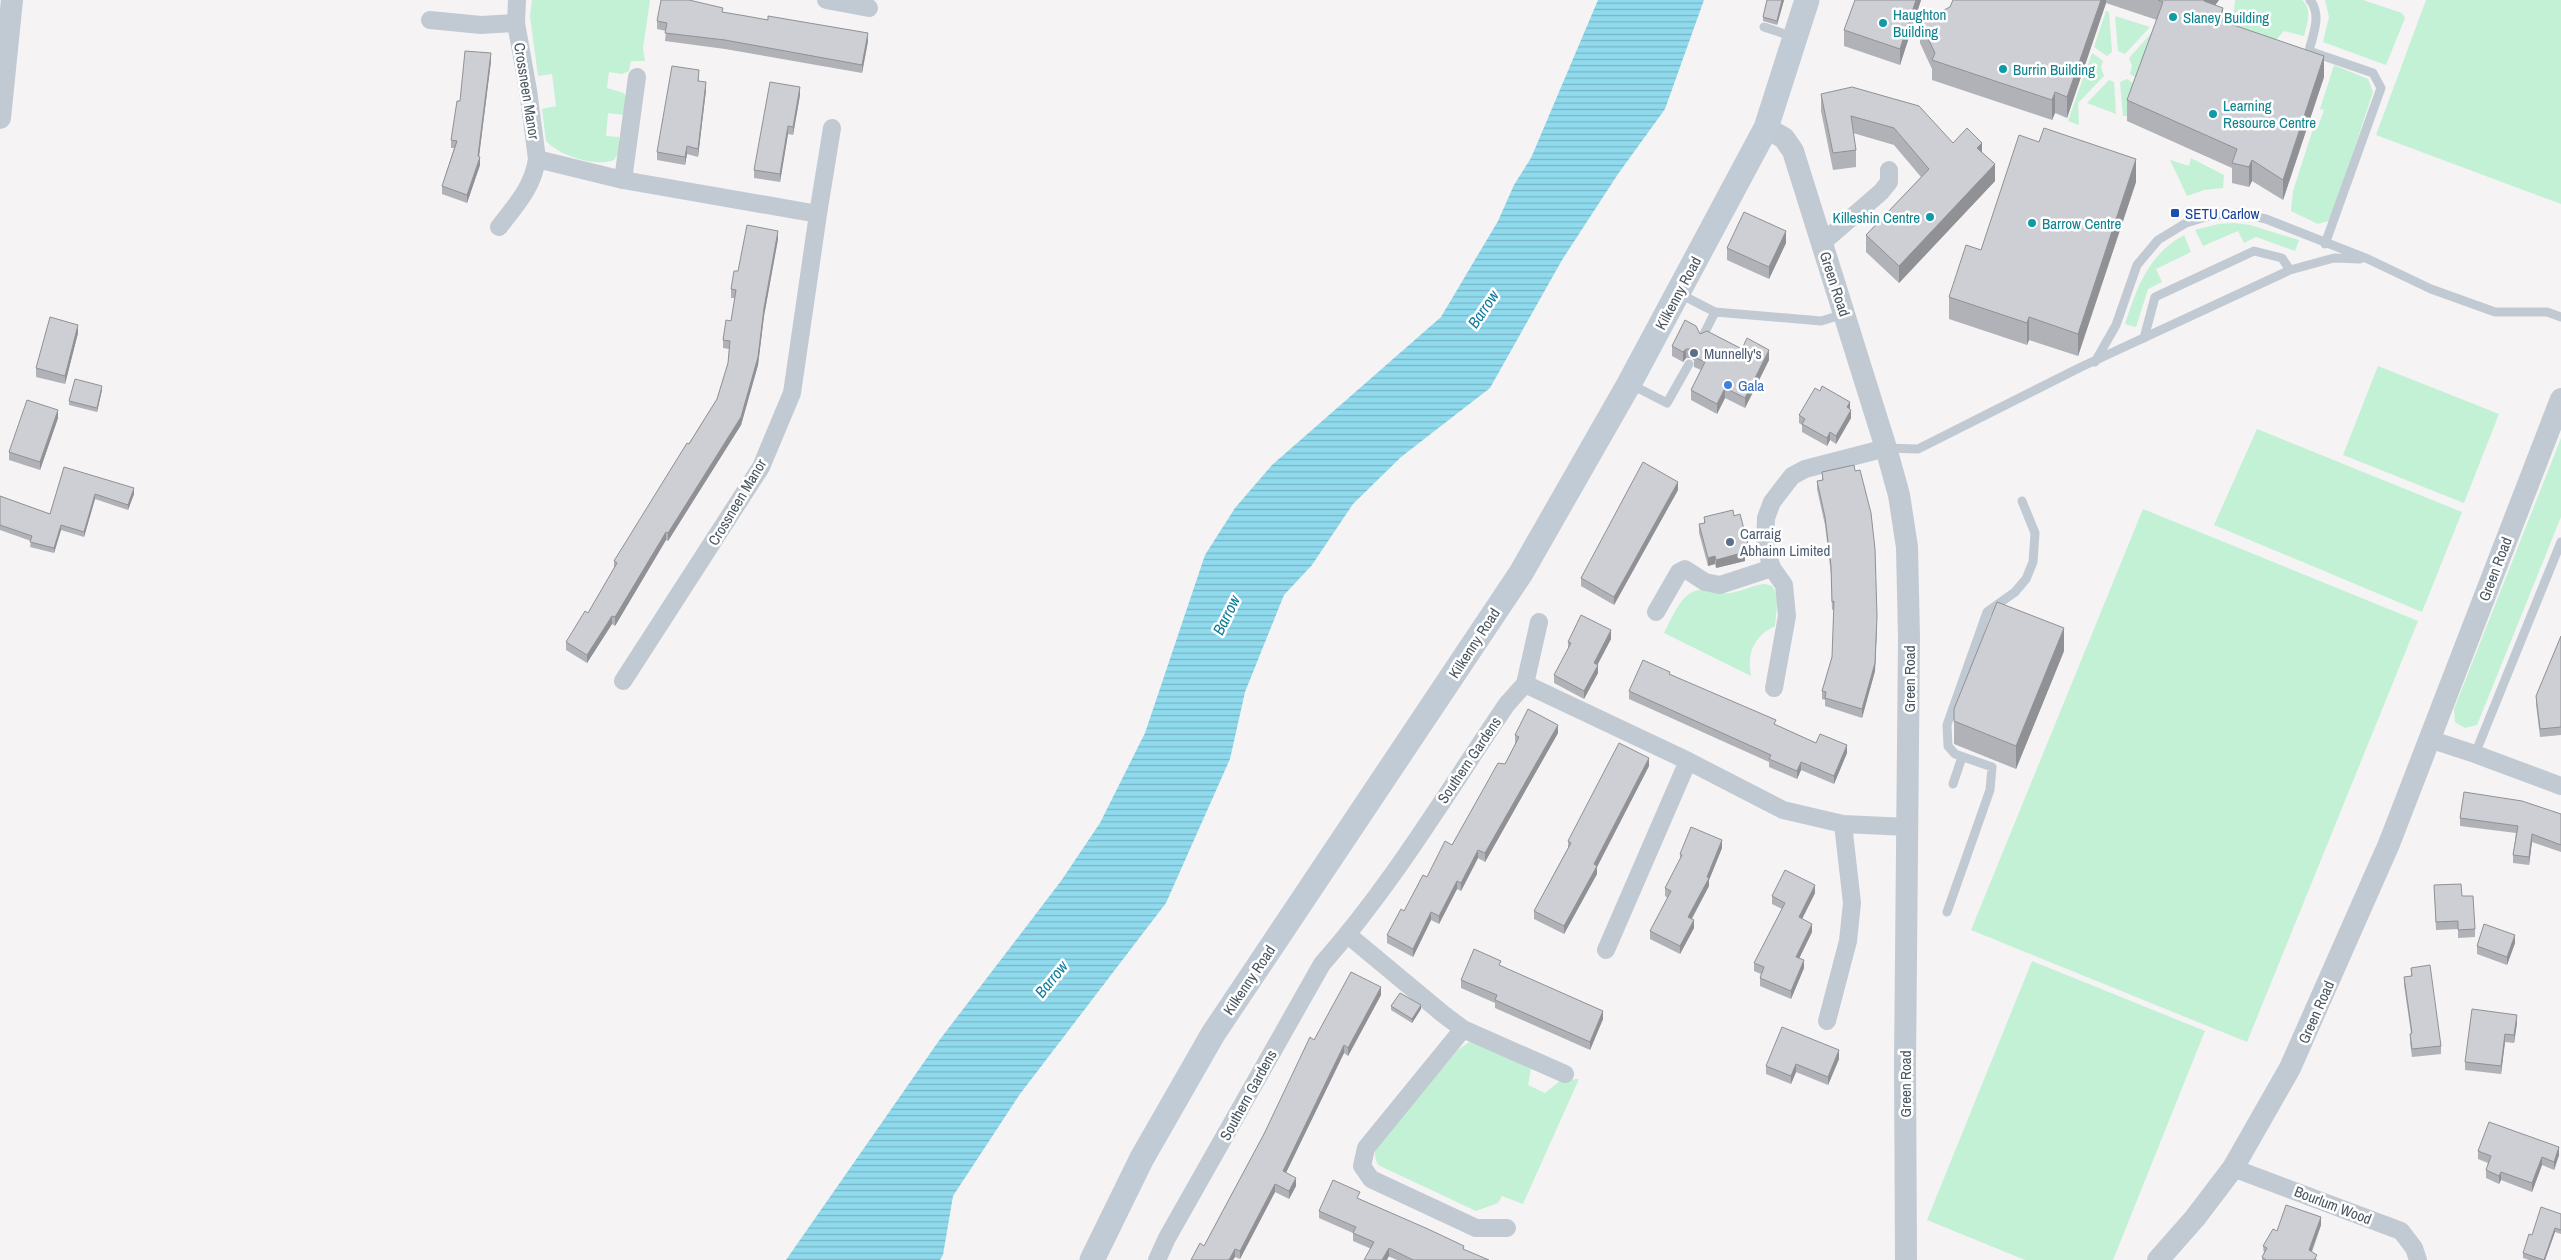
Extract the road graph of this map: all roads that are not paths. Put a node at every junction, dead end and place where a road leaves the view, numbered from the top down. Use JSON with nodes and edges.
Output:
{"nodes":[{"id":1,"x":12,"y":0,"type":"edge"},
{"id":2,"x":518,"y":0,"type":"edge"},
{"id":3,"x":826,"y":0,"type":"edge"},
{"id":4,"x":1807,"y":0,"type":"edge"},
{"id":5,"x":2310,"y":0,"type":"edge"},
{"id":6,"x":869,"y":8,"type":"dead end"},
{"id":7,"x":430,"y":20,"type":"dead end"},
{"id":8,"x":516,"y":22,"type":"junction"},
{"id":9,"x":1764,"y":27,"type":"dead end"},
{"id":10,"x":1795,"y":37,"type":"junction"},
{"id":11,"x":637,"y":77,"type":"dead end"},
{"id":12,"x":0,"y":118,"type":"edge"},
{"id":13,"x":832,"y":128,"type":"dead end"},
{"id":14,"x":1766,"y":128,"type":"junction"},
{"id":15,"x":537,"y":159,"type":"junction"},
{"id":16,"x":1889,"y":170,"type":"dead end"},
{"id":17,"x":623,"y":180,"type":"junction"},
{"id":18,"x":818,"y":214,"type":"junction"},
{"id":19,"x":499,"y":227,"type":"dead end"},
{"id":20,"x":1822,"y":243,"type":"junction"},
{"id":21,"x":2325,"y":244,"type":"junction"},
{"id":22,"x":2368,"y":259,"type":"junction"},
{"id":23,"x":2290,"y":270,"type":"junction"},
{"id":24,"x":1678,"y":293,"type":"junction"},
{"id":25,"x":1715,"y":312,"type":"junction"},
{"id":26,"x":1844,"y":314,"type":"junction"},
{"id":27,"x":2561,"y":317,"type":"edge"},
{"id":28,"x":1702,"y":338,"type":"edge"},
{"id":29,"x":2144,"y":338,"type":"junction"},
{"id":30,"x":2095,"y":362,"type":"junction"},
{"id":31,"x":1688,"y":364,"type":"dead end"},
{"id":32,"x":1629,"y":384,"type":"junction"},
{"id":33,"x":2561,"y":399,"type":"edge"},
{"id":34,"x":1886,"y":448,"type":"junction"},
{"id":35,"x":2022,"y":501,"type":"dead end"},
{"id":36,"x":2561,"y":542,"type":"edge"},
{"id":37,"x":1772,"y":568,"type":"junction"},
{"id":38,"x":1656,"y":612,"type":"dead end"},
{"id":39,"x":1539,"y":622,"type":"dead end"},
{"id":40,"x":623,"y":681,"type":"dead end"},
{"id":41,"x":1525,"y":684,"type":"junction"},
{"id":42,"x":1774,"y":688,"type":"dead end"},
{"id":43,"x":2429,"y":739,"type":"junction"},
{"id":44,"x":2475,"y":754,"type":"junction"},
{"id":45,"x":1962,"y":756,"type":"junction"},
{"id":46,"x":1688,"y":761,"type":"junction"},
{"id":47,"x":1953,"y":784,"type":"dead end"},
{"id":48,"x":2561,"y":786,"type":"edge"},
{"id":49,"x":1843,"y":824,"type":"junction"},
{"id":50,"x":1908,"y":827,"type":"junction"},
{"id":51,"x":1947,"y":912,"type":"dead end"},
{"id":52,"x":1348,"y":935,"type":"junction"},
{"id":53,"x":1606,"y":950,"type":"dead end"},
{"id":54,"x":1827,"y":1021,"type":"dead end"},
{"id":55,"x":1463,"y":1029,"type":"junction"},
{"id":56,"x":1566,"y":1074,"type":"dead end"},
{"id":57,"x":2233,"y":1168,"type":"junction"},
{"id":58,"x":1507,"y":1228,"type":"dead end"},
{"id":59,"x":1092,"y":1260,"type":"edge"},
{"id":60,"x":1157,"y":1260,"type":"edge"},
{"id":61,"x":1906,"y":1260,"type":"edge"},
{"id":62,"x":2158,"y":1260,"type":"edge"},
{"id":63,"x":2418,"y":1260,"type":"edge"}],
"edges":[{"from":1,"to":12,"type":"street"},
{"from":2,"to":8,"type":"street","name":"Crossneen Manor"},
{"from":3,"to":6,"type":"street"},
{"from":4,"to":10,"type":"main road","name":"Kilkenny Road"},
{"from":5,"to":21,"type":"lane"},
{"from":7,"to":8,"type":"street","name":"Crossneen Manor"},
{"from":8,"to":15,"type":"street","name":"Crossneen Manor"},
{"from":9,"to":10,"type":"lane"},
{"from":10,"to":14,"type":"main road","name":"Kilkenny Road"},
{"from":11,"to":17,"type":"street"},
{"from":13,"to":18,"type":"street","name":"Crossneen Manor"},
{"from":14,"to":20,"type":"street","name":"Green Road"},
{"from":14,"to":24,"type":"main road","name":"Kilkenny Road"},
{"from":15,"to":17,"type":"street","name":"Crossneen Manor"},
{"from":15,"to":19,"type":"street","name":"Crossneen Manor"},
{"from":16,"to":20,"type":"street"},
{"from":17,"to":18,"type":"street","name":"Crossneen Manor"},
{"from":18,"to":40,"type":"street","name":"Crossneen Manor"},
{"from":20,"to":26,"type":"street","name":"Green Road"},
{"from":21,"to":22,"type":"lane"},
{"from":21,"to":30,"type":"lane"},
{"from":22,"to":23,"type":"lane"},
{"from":22,"to":27,"type":"lane"},
{"from":23,"to":29,"type":"lane"},
{"from":23,"to":29,"type":"lane"},
{"from":24,"to":25,"type":"lane"},
{"from":24,"to":32,"type":"main road","name":"Kilkenny Road"},
{"from":25,"to":26,"type":"lane"},
{"from":25,"to":28,"type":"lane"},
{"from":26,"to":34,"type":"street","name":"Green Road"},
{"from":29,"to":30,"type":"lane"},
{"from":30,"to":34,"type":"lane"},
{"from":31,"to":32,"type":"lane"},
{"from":32,"to":59,"type":"main road","name":"Kilkenny Road"},
{"from":33,"to":43,"type":"street","name":"Green Road"},
{"from":34,"to":37,"type":"street"},
{"from":34,"to":50,"type":"street","name":"Green Road"},
{"from":35,"to":45,"type":"lane"},
{"from":36,"to":44,"type":"lane"},
{"from":37,"to":38,"type":"street"},
{"from":37,"to":42,"type":"street"},
{"from":39,"to":41,"type":"street","name":"Southern Gardens"},
{"from":41,"to":46,"type":"street"},
{"from":41,"to":52,"type":"street","name":"Southern Gardens"},
{"from":43,"to":44,"type":"street"},
{"from":43,"to":57,"type":"street","name":"Green Road"},
{"from":44,"to":48,"type":"street"},
{"from":45,"to":47,"type":"lane"},
{"from":45,"to":51,"type":"lane"},
{"from":46,"to":49,"type":"street"},
{"from":46,"to":53,"type":"street"},
{"from":49,"to":50,"type":"street"},
{"from":49,"to":54,"type":"street"},
{"from":50,"to":61,"type":"street","name":"Green Road"},
{"from":52,"to":55,"type":"street"},
{"from":52,"to":60,"type":"street","name":"Southern Gardens"},
{"from":55,"to":56,"type":"street"},
{"from":55,"to":58,"type":"street"},
{"from":57,"to":62,"type":"street","name":"Green Road"},
{"from":57,"to":63,"type":"street","name":"Bourlum Wood"}]}
